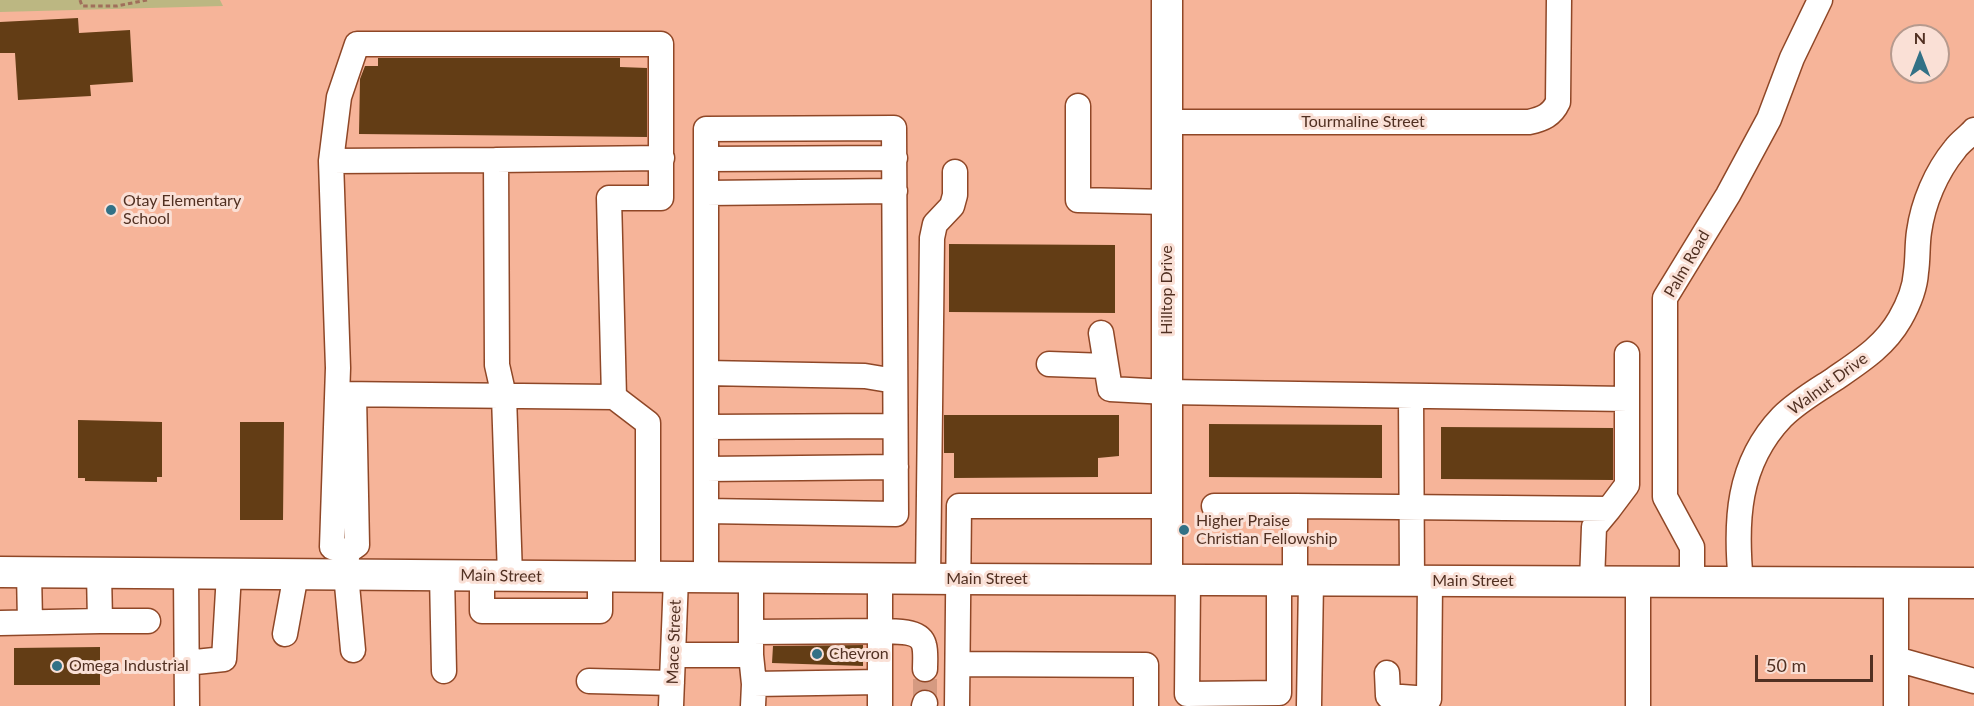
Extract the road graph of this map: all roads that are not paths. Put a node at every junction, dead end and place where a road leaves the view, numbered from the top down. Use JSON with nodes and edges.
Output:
{"nodes":[{"id":1,"x":1167,"y":0,"type":"edge"},
{"id":2,"x":1559,"y":0,"type":"edge"},
{"id":3,"x":1820,"y":0,"type":"edge"},
{"id":4,"x":1078,"y":106,"type":"dead end"},
{"id":5,"x":1167,"y":122,"type":"junction"},
{"id":6,"x":1974,"y":130,"type":"edge"},
{"id":7,"x":662,"y":158,"type":"junction"},
{"id":8,"x":496,"y":160,"type":"junction"},
{"id":9,"x":331,"y":161,"type":"junction"},
{"id":10,"x":955,"y":172,"type":"dead end"},
{"id":11,"x":894,"y":191,"type":"junction"},
{"id":12,"x":706,"y":193,"type":"junction"},
{"id":13,"x":1167,"y":202,"type":"junction"},
{"id":14,"x":1101,"y":333,"type":"dead end"},
{"id":15,"x":1627,"y":354,"type":"dead end"},
{"id":16,"x":1049,"y":364,"type":"dead end"},
{"id":17,"x":1106,"y":366,"type":"junction"},
{"id":18,"x":706,"y":373,"type":"junction"},
{"id":19,"x":895,"y":381,"type":"junction"},
{"id":20,"x":1167,"y":393,"type":"junction"},
{"id":21,"x":346,"y":394,"type":"junction"},
{"id":22,"x":504,"y":396,"type":"junction"},
{"id":23,"x":1411,"y":396,"type":"junction"},
{"id":24,"x":614,"y":397,"type":"junction"},
{"id":25,"x":1627,"y":399,"type":"junction"},
{"id":26,"x":895,"y":426,"type":"junction"},
{"id":27,"x":706,"y":427,"type":"junction"},
{"id":28,"x":896,"y":467,"type":"junction"},
{"id":29,"x":706,"y":469,"type":"junction"},
{"id":30,"x":1167,"y":506,"type":"junction"},
{"id":31,"x":1214,"y":506,"type":"dead end"},
{"id":32,"x":1294,"y":506,"type":"junction"},
{"id":33,"x":1412,"y":507,"type":"junction"},
{"id":34,"x":1609,"y":509,"type":"junction"},
{"id":35,"x":706,"y":511,"type":"junction"},
{"id":36,"x":347,"y":563,"type":"junction"},
{"id":37,"x":15,"y":572,"type":"edge"},
{"id":38,"x":99,"y":573,"type":"junction"},
{"id":39,"x":186,"y":574,"type":"junction"},
{"id":40,"x":229,"y":574,"type":"junction"},
{"id":41,"x":296,"y":574,"type":"junction"},
{"id":42,"x":442,"y":575,"type":"junction"},
{"id":43,"x":496,"y":576,"type":"junction"},
{"id":44,"x":563,"y":576,"type":"junction"},
{"id":45,"x":600,"y":577,"type":"junction"},
{"id":46,"x":662,"y":577,"type":"junction"},
{"id":47,"x":706,"y":578,"type":"junction"},
{"id":48,"x":751,"y":578,"type":"junction"},
{"id":49,"x":880,"y":579,"type":"junction"},
{"id":50,"x":928,"y":579,"type":"junction"},
{"id":51,"x":958,"y":579,"type":"junction"},
{"id":52,"x":1177,"y":580,"type":"junction"},
{"id":53,"x":1295,"y":581,"type":"junction"},
{"id":54,"x":1421,"y":581,"type":"junction"},
{"id":55,"x":1592,"y":582,"type":"junction"},
{"id":56,"x":1638,"y":582,"type":"junction"},
{"id":57,"x":1692,"y":583,"type":"junction"},
{"id":58,"x":1742,"y":583,"type":"junction"},
{"id":59,"x":1974,"y":583,"type":"edge"},
{"id":60,"x":1896,"y":584,"type":"junction"},
{"id":61,"x":562,"y":611,"type":"junction"},
{"id":62,"x":100,"y":621,"type":"junction"},
{"id":63,"x":148,"y":621,"type":"dead end"},
{"id":64,"x":30,"y":622,"type":"junction"},
{"id":65,"x":0,"y":623,"type":"edge"},
{"id":66,"x":880,"y":631,"type":"junction"},
{"id":67,"x":285,"y":634,"type":"dead end"},
{"id":68,"x":751,"y":644,"type":"junction"},
{"id":69,"x":353,"y":650,"type":"dead end"},
{"id":70,"x":673,"y":655,"type":"junction"},
{"id":71,"x":1896,"y":659,"type":"junction"},
{"id":72,"x":186,"y":663,"type":"junction"},
{"id":73,"x":958,"y":664,"type":"junction"},
{"id":74,"x":925,"y":669,"type":"tunnel mouth"},
{"id":75,"x":444,"y":671,"type":"dead end"},
{"id":76,"x":1387,"y":673,"type":"dead end"},
{"id":77,"x":589,"y":681,"type":"dead end"},
{"id":78,"x":1974,"y":681,"type":"edge"},
{"id":79,"x":880,"y":682,"type":"junction"},
{"id":80,"x":672,"y":695,"type":"edge"},
{"id":81,"x":754,"y":695,"type":"edge"},
{"id":82,"x":1309,"y":705,"type":"edge"},
{"id":83,"x":187,"y":706,"type":"edge"},
{"id":84,"x":880,"y":706,"type":"edge"},
{"id":85,"x":957,"y":706,"type":"edge"},
{"id":86,"x":1146,"y":706,"type":"edge"},
{"id":87,"x":1638,"y":706,"type":"edge"},
{"id":88,"x":1896,"y":706,"type":"edge"}],
"edges":[{"from":1,"to":5,"type":"main road","name":"Hilltop Drive"},
{"from":2,"to":5,"type":"street","name":"Tourmaline Street"},
{"from":3,"to":57,"type":"street","name":"Palm Road"},
{"from":4,"to":13,"type":"street"},
{"from":5,"to":13,"type":"main road","name":"Hilltop Drive"},
{"from":6,"to":58,"type":"street","name":"Walnut Drive"},
{"from":7,"to":8,"type":"street"},
{"from":7,"to":9,"type":"street"},
{"from":7,"to":24,"type":"street"},
{"from":8,"to":9,"type":"street"},
{"from":8,"to":22,"type":"street"},
{"from":9,"to":21,"type":"street"},
{"from":10,"to":50,"type":"street"},
{"from":11,"to":12,"type":"street"},
{"from":11,"to":12,"type":"street"},
{"from":11,"to":19,"type":"street"},
{"from":12,"to":18,"type":"street"},
{"from":13,"to":20,"type":"main road","name":"Hilltop Drive"},
{"from":14,"to":17,"type":"street"},
{"from":15,"to":25,"type":"street"},
{"from":16,"to":17,"type":"street"},
{"from":17,"to":20,"type":"street"},
{"from":18,"to":19,"type":"street"},
{"from":18,"to":27,"type":"street"},
{"from":19,"to":26,"type":"street"},
{"from":20,"to":23,"type":"street"},
{"from":20,"to":30,"type":"main road","name":"Hilltop Drive"},
{"from":21,"to":22,"type":"street"},
{"from":21,"to":36,"type":"street"},
{"from":22,"to":24,"type":"street"},
{"from":22,"to":43,"type":"street"},
{"from":23,"to":25,"type":"street"},
{"from":23,"to":33,"type":"street"},
{"from":24,"to":46,"type":"street","name":"Mace Street"},
{"from":25,"to":34,"type":"street"},
{"from":26,"to":27,"type":"street"},
{"from":26,"to":28,"type":"street"},
{"from":27,"to":29,"type":"street"},
{"from":28,"to":29,"type":"street"},
{"from":28,"to":35,"type":"street"},
{"from":29,"to":35,"type":"street"},
{"from":30,"to":51,"type":"street"},
{"from":30,"to":52,"type":"main road","name":"Hilltop Drive"},
{"from":31,"to":32,"type":"street"},
{"from":32,"to":33,"type":"street"},
{"from":32,"to":53,"type":"street"},
{"from":33,"to":34,"type":"street"},
{"from":33,"to":54,"type":"street"},
{"from":34,"to":55,"type":"street"},
{"from":35,"to":47,"type":"street"},
{"from":36,"to":41,"type":"main road","name":"Main Street"},
{"from":36,"to":42,"type":"main road","name":"Main Street"},
{"from":36,"to":69,"type":"street"},
{"from":37,"to":38,"type":"main road","name":"Main Street"},
{"from":37,"to":64,"type":"street"},
{"from":38,"to":39,"type":"main road","name":"Main Street"},
{"from":38,"to":62,"type":"street"},
{"from":39,"to":40,"type":"main road","name":"Main Street"},
{"from":39,"to":72,"type":"street"},
{"from":40,"to":41,"type":"main road","name":"Main Street"},
{"from":40,"to":72,"type":"street"},
{"from":41,"to":67,"type":"street"},
{"from":42,"to":43,"type":"main road","name":"Main Street"},
{"from":42,"to":75,"type":"street"},
{"from":43,"to":44,"type":"main road","name":"Main Street"},
{"from":43,"to":61,"type":"street"},
{"from":44,"to":45,"type":"main road","name":"Main Street"},
{"from":44,"to":61,"type":"street"},
{"from":45,"to":46,"type":"main road","name":"Main Street"},
{"from":45,"to":61,"type":"street"},
{"from":46,"to":47,"type":"main road","name":"Main Street"},
{"from":46,"to":70,"type":"street","name":"Mace Street"},
{"from":47,"to":48,"type":"main road","name":"Main Street"},
{"from":48,"to":49,"type":"main road","name":"Main Street"},
{"from":48,"to":68,"type":"street"},
{"from":49,"to":50,"type":"main road","name":"Main Street"},
{"from":49,"to":66,"type":"street"},
{"from":50,"to":51,"type":"main road","name":"Main Street"},
{"from":51,"to":52,"type":"main road","name":"Main Street"},
{"from":51,"to":73,"type":"street"},
{"from":52,"to":53,"type":"main road","name":"Main Street"},
{"from":52,"to":53,"type":"street"},
{"from":53,"to":54,"type":"main road","name":"Main Street"},
{"from":53,"to":82,"type":"street"},
{"from":54,"to":55,"type":"main road","name":"Main Street"},
{"from":54,"to":76,"type":"street"},
{"from":55,"to":56,"type":"main road","name":"Main Street"},
{"from":56,"to":57,"type":"main road","name":"Main Street"},
{"from":56,"to":87,"type":"street"},
{"from":57,"to":58,"type":"main road","name":"Main Street"},
{"from":58,"to":60,"type":"main road","name":"Main Street"},
{"from":59,"to":60,"type":"main road","name":"Main Street"},
{"from":60,"to":71,"type":"street"},
{"from":62,"to":63,"type":"street"},
{"from":62,"to":64,"type":"street"},
{"from":64,"to":65,"type":"street"},
{"from":66,"to":68,"type":"street"},
{"from":66,"to":74,"type":"street"},
{"from":66,"to":79,"type":"street"},
{"from":68,"to":70,"type":"street"},
{"from":68,"to":81,"type":"street"},
{"from":70,"to":80,"type":"street","name":"Mace Street"},
{"from":71,"to":78,"type":"street"},
{"from":71,"to":88,"type":"street"},
{"from":72,"to":83,"type":"street"},
{"from":73,"to":85,"type":"street"},
{"from":73,"to":86,"type":"street"},
{"from":77,"to":80,"type":"street"},
{"from":79,"to":81,"type":"street"},
{"from":79,"to":84,"type":"street"}]}
